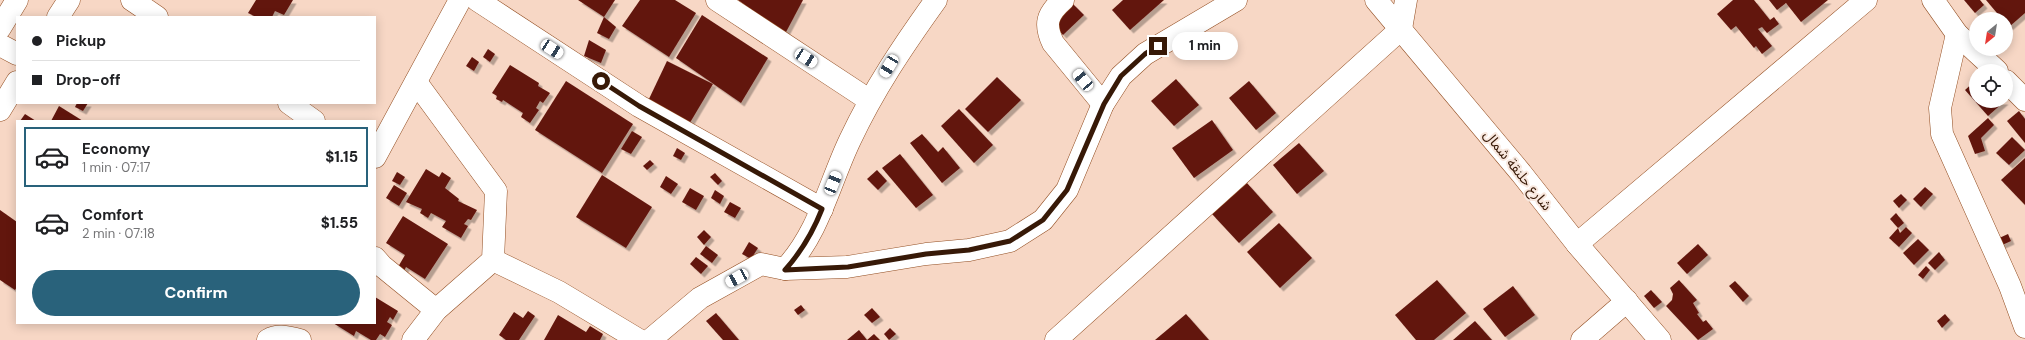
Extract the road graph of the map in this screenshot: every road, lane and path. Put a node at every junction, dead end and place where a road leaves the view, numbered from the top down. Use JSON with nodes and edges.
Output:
{"nodes":[{"id":1,"x":17,"y":0,"type":"edge"},
{"id":2,"x":69,"y":0,"type":"edge"},
{"id":3,"x":132,"y":0,"type":"edge"},
{"id":4,"x":460,"y":0,"type":"edge"},
{"id":5,"x":477,"y":0,"type":"edge"},
{"id":6,"x":717,"y":0,"type":"edge"},
{"id":7,"x":936,"y":0,"type":"edge"},
{"id":8,"x":1063,"y":0,"type":"edge"},
{"id":9,"x":1236,"y":0,"type":"edge"},
{"id":10,"x":1376,"y":0,"type":"edge"},
{"id":11,"x":1406,"y":0,"type":"edge"},
{"id":12,"x":1866,"y":0,"type":"edge"},
{"id":13,"x":1933,"y":0,"type":"edge"},
{"id":14,"x":59,"y":16,"type":"edge"},
{"id":15,"x":156,"y":16,"type":"edge"},
{"id":16,"x":0,"y":28,"type":"edge"},
{"id":17,"x":1401,"y":29,"type":"junction"},
{"id":18,"x":1957,"y":34,"type":"junction"},
{"id":19,"x":0,"y":45,"type":"edge"},
{"id":20,"x":16,"y":53,"type":"edge"},
{"id":21,"x":1989,"y":64,"type":"edge"},
{"id":22,"x":416,"y":82,"type":"junction"},
{"id":23,"x":16,"y":84,"type":"edge"},
{"id":24,"x":2013,"y":88,"type":"edge"},
{"id":25,"x":869,"y":100,"type":"junction"},
{"id":26,"x":2025,"y":100,"type":"edge"},
{"id":27,"x":290,"y":104,"type":"edge"},
{"id":28,"x":1104,"y":104,"type":"junction"},
{"id":29,"x":0,"y":110,"type":"edge"},
{"id":30,"x":313,"y":120,"type":"edge"},
{"id":31,"x":376,"y":155,"type":"edge"},
{"id":32,"x":822,"y":209,"type":"junction"},
{"id":33,"x":1578,"y":244,"type":"junction"},
{"id":34,"x":376,"y":259,"type":"edge"},
{"id":35,"x":493,"y":260,"type":"junction"},
{"id":36,"x":785,"y":270,"type":"junction"},
{"id":37,"x":2017,"y":285,"type":"edge"},
{"id":38,"x":1627,"y":301,"type":"junction"},
{"id":39,"x":436,"y":310,"type":"junction"},
{"id":40,"x":2025,"y":327,"type":"edge"},
{"id":41,"x":273,"y":334,"type":"edge"},
{"id":42,"x":300,"y":340,"type":"edge"},
{"id":43,"x":412,"y":340,"type":"edge"},
{"id":44,"x":639,"y":340,"type":"edge"},
{"id":45,"x":650,"y":340,"type":"edge"},
{"id":46,"x":1056,"y":340,"type":"edge"},
{"id":47,"x":1582,"y":340,"type":"edge"},
{"id":48,"x":1660,"y":340,"type":"edge"}],
"edges":[{"from":1,"to":16,"type":"street"},
{"from":2,"to":14,"type":"street"},
{"from":3,"to":15,"type":"street"},
{"from":4,"to":22,"type":"street"},
{"from":5,"to":32,"type":"street"},
{"from":6,"to":25,"type":"street"},
{"from":7,"to":25,"type":"street"},
{"from":8,"to":28,"type":"street"},
{"from":9,"to":28,"type":"street"},
{"from":10,"to":17,"type":"street","name":"شارع حلنقة شمال"},
{"from":11,"to":17,"type":"street"},
{"from":12,"to":33,"type":"street"},
{"from":13,"to":18,"type":"street"},
{"from":17,"to":33,"type":"street","name":"شارع حلنقة شمال"},
{"from":17,"to":46,"type":"street"},
{"from":18,"to":21,"type":"street"},
{"from":18,"to":37,"type":"street"},
{"from":19,"to":20,"type":"street"},
{"from":22,"to":31,"type":"street"},
{"from":22,"to":35,"type":"street"},
{"from":23,"to":29,"type":"street"},
{"from":24,"to":26,"type":"street"},
{"from":25,"to":32,"type":"street"},
{"from":27,"to":30,"type":"street"},
{"from":28,"to":36,"type":"street"},
{"from":32,"to":36,"type":"street"},
{"from":33,"to":38,"type":"street","name":"شارع حلنقة شمال"},
{"from":34,"to":39,"type":"street"},
{"from":35,"to":39,"type":"street"},
{"from":35,"to":44,"type":"street"},
{"from":36,"to":45,"type":"street"},
{"from":37,"to":40,"type":"street"},
{"from":38,"to":47,"type":"street"},
{"from":38,"to":48,"type":"street","name":"شارع حلنقة شمال"},
{"from":39,"to":43,"type":"street"},
{"from":41,"to":42,"type":"street"}]}
